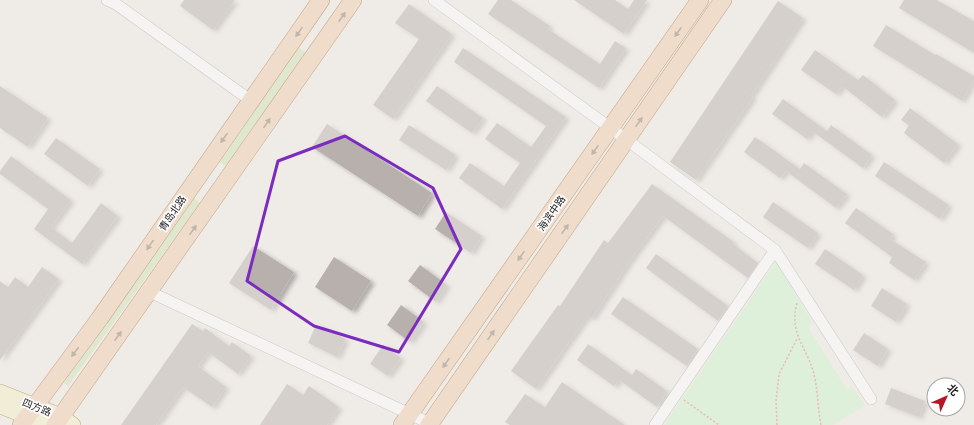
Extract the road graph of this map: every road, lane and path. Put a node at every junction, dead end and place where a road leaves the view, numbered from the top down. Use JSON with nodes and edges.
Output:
{"nodes":[{"id":1,"x":107,"y":0,"type":"edge"},
{"id":2,"x":321,"y":0,"type":"edge"},
{"id":3,"x":354,"y":0,"type":"edge"},
{"id":4,"x":434,"y":0,"type":"edge"},
{"id":5,"x":700,"y":0,"type":"edge"},
{"id":6,"x":723,"y":0,"type":"edge"},
{"id":7,"x":250,"y":100,"type":"junction"},
{"id":8,"x":611,"y":128,"type":"junction"},
{"id":9,"x":627,"y":140,"type":"junction"},
{"id":10,"x":774,"y":250,"type":"junction"},
{"id":11,"x":150,"y":292,"type":"junction"},
{"id":12,"x":798,"y":298,"type":"dead end"},
{"id":13,"x":797,"y":339,"type":"junction"},
{"id":14,"x":0,"y":392,"type":"edge"},
{"id":15,"x":682,"y":399,"type":"dead end"},
{"id":16,"x":872,"y":399,"type":"dead end"},
{"id":17,"x":0,"y":406,"type":"edge"},
{"id":18,"x":28,"y":416,"type":"edge"},
{"id":19,"x":406,"y":419,"type":"edge"},
{"id":20,"x":59,"y":423,"type":"edge"},
{"id":21,"x":430,"y":425,"type":"edge"},
{"id":22,"x":654,"y":425,"type":"edge"},
{"id":23,"x":718,"y":425,"type":"edge"},
{"id":24,"x":777,"y":425,"type":"edge"},
{"id":25,"x":821,"y":425,"type":"edge"}],
"edges":[{"from":1,"to":7,"type":"street"},
{"from":2,"to":7,"type":"main road","name":"青岛北路","one_way":true},
{"from":11,"to":3,"type":"main road","one_way":true},
{"from":4,"to":8,"type":"street"},
{"from":5,"to":8,"type":"main road","name":"海滨中路","one_way":true},
{"from":9,"to":6,"type":"main road","name":"海滨中路","one_way":true},
{"from":7,"to":18,"type":"main road","name":"青岛北路","one_way":true},
{"from":8,"to":9,"type":"street"},
{"from":8,"to":19,"type":"main road","name":"海滨中路","one_way":true},
{"from":9,"to":10,"type":"street"},
{"from":21,"to":9,"type":"main road","name":"海滨中路","one_way":true},
{"from":10,"to":16,"type":"street"},
{"from":10,"to":22,"type":"street"},
{"from":11,"to":19,"type":"street"},
{"from":20,"to":11,"type":"main road","one_way":true},
{"from":12,"to":13,"type":"path"},
{"from":13,"to":24,"type":"path"},
{"from":13,"to":25,"type":"path"},
{"from":14,"to":18,"type":"main road","name":"四方路"},
{"from":15,"to":23,"type":"path"},
{"from":17,"to":18,"type":"main road","name":"四方路"},
{"from":18,"to":20,"type":"main road","name":"四方路"},
{"from":19,"to":21,"type":"street"}]}
